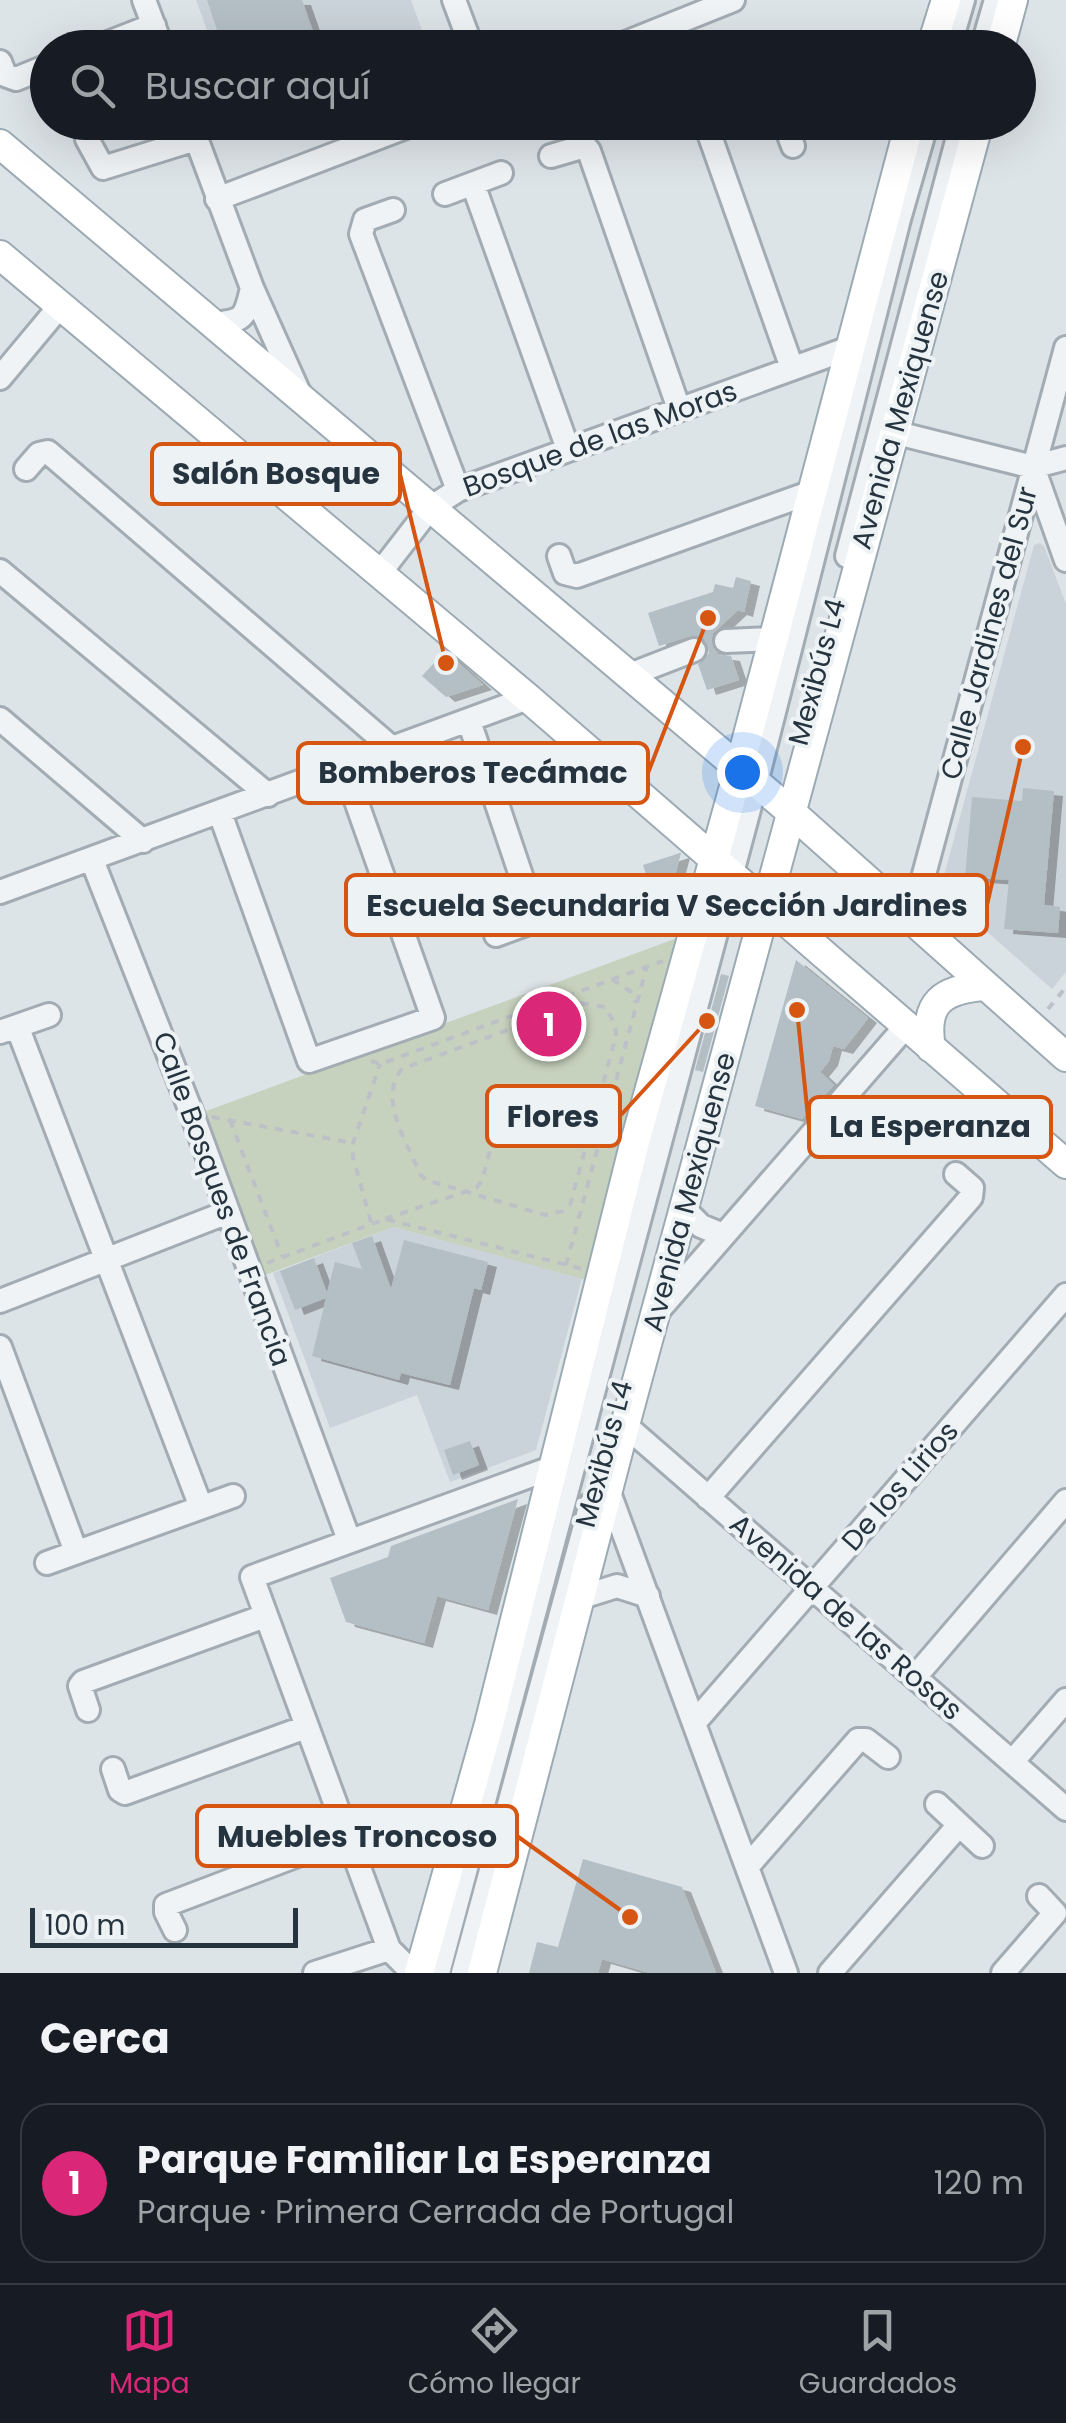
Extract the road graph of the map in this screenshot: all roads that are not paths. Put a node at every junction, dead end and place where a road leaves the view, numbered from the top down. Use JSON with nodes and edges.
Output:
{"nodes":[{"id":1,"x":144,"y":0,"type":"edge"},
{"id":2,"x":454,"y":0,"type":"edge"},
{"id":3,"x":733,"y":0,"type":"edge"},
{"id":4,"x":946,"y":0,"type":"edge"},
{"id":5,"x":963,"y":0,"type":"edge"},
{"id":6,"x":996,"y":0,"type":"edge"},
{"id":7,"x":1012,"y":0,"type":"edge"},
{"id":8,"x":154,"y":25,"type":"junction"},
{"id":9,"x":141,"y":30,"type":"edge"},
{"id":10,"x":156,"y":30,"type":"edge"},
{"id":11,"x":465,"y":30,"type":"edge"},
{"id":12,"x":657,"y":30,"type":"edge"},
{"id":13,"x":936,"y":30,"type":"edge"},
{"id":14,"x":954,"y":30,"type":"edge"},
{"id":15,"x":987,"y":30,"type":"edge"},
{"id":16,"x":1004,"y":30,"type":"edge"},
{"id":17,"x":0,"y":62,"type":"edge"},
{"id":18,"x":30,"y":72,"type":"edge"},
{"id":19,"x":88,"y":140,"type":"edge"},
{"id":20,"x":171,"y":140,"type":"edge"},
{"id":21,"x":196,"y":140,"type":"edge"},
{"id":22,"x":373,"y":140,"type":"edge"},
{"id":23,"x":711,"y":140,"type":"edge"},
{"id":24,"x":791,"y":140,"type":"edge"},
{"id":25,"x":905,"y":140,"type":"edge"},
{"id":26,"x":922,"y":140,"type":"edge"},
{"id":27,"x":957,"y":140,"type":"edge"},
{"id":28,"x":974,"y":140,"type":"edge"},
{"id":29,"x":0,"y":144,"type":"edge"},
{"id":30,"x":793,"y":146,"type":"dead end"},
{"id":31,"x":551,"y":156,"type":"dead end"},
{"id":32,"x":501,"y":174,"type":"dead end"},
{"id":33,"x":473,"y":184,"type":"junction"},
{"id":34,"x":445,"y":194,"type":"dead end"},
{"id":35,"x":217,"y":199,"type":"junction"},
{"id":36,"x":392,"y":210,"type":"dead end"},
{"id":37,"x":0,"y":255,"type":"edge"},
{"id":38,"x":252,"y":288,"type":"junction"},
{"id":39,"x":60,"y":306,"type":"junction"},
{"id":40,"x":212,"y":324,"type":"junction"},
{"id":41,"x":852,"y":347,"type":"junction"},
{"id":42,"x":1066,"y":348,"type":"edge"},
{"id":43,"x":792,"y":368,"type":"junction"},
{"id":44,"x":0,"y":378,"type":"edge"},
{"id":45,"x":300,"y":396,"type":"junction"},
{"id":46,"x":679,"y":409,"type":"junction"},
{"id":47,"x":892,"y":432,"type":"junction"},
{"id":48,"x":568,"y":449,"type":"junction"},
{"id":49,"x":1066,"y":458,"type":"edge"},
{"id":50,"x":1033,"y":466,"type":"junction"},
{"id":51,"x":26,"y":469,"type":"dead end"},
{"id":52,"x":458,"y":490,"type":"junction"},
{"id":53,"x":812,"y":492,"type":"junction"},
{"id":54,"x":430,"y":508,"type":"junction"},
{"id":55,"x":559,"y":556,"type":"dead end"},
{"id":56,"x":1066,"y":560,"type":"edge"},
{"id":57,"x":0,"y":571,"type":"edge"},
{"id":58,"x":379,"y":574,"type":"junction"},
{"id":59,"x":773,"y":639,"type":"junction"},
{"id":60,"x":726,"y":641,"type":"dead end"},
{"id":61,"x":694,"y":650,"type":"dead end"},
{"id":62,"x":627,"y":676,"type":"junction"},
{"id":63,"x":528,"y":698,"type":"junction"},
{"id":64,"x":0,"y":719,"type":"edge"},
{"id":65,"x":469,"y":721,"type":"junction"},
{"id":66,"x":392,"y":748,"type":"junction"},
{"id":67,"x":344,"y":766,"type":"junction"},
{"id":68,"x":748,"y":776,"type":"junction"},
{"id":69,"x":268,"y":794,"type":"junction"},
{"id":70,"x":786,"y":808,"type":"junction"},
{"id":71,"x":220,"y":813,"type":"junction"},
{"id":72,"x":142,"y":841,"type":"junction"},
{"id":73,"x":92,"y":860,"type":"junction"},
{"id":74,"x":723,"y":868,"type":"junction"},
{"id":75,"x":4,"y":886,"type":"edge"},
{"id":76,"x":619,"y":890,"type":"dead end"},
{"id":77,"x":761,"y":899,"type":"junction"},
{"id":78,"x":912,"y":919,"type":"junction"},
{"id":79,"x":536,"y":920,"type":"junction"},
{"id":80,"x":496,"y":935,"type":"dead end"},
{"id":81,"x":985,"y":986,"type":"junction"},
{"id":82,"x":50,"y":1015,"type":"dead end"},
{"id":83,"x":907,"y":1025,"type":"junction"},
{"id":84,"x":8,"y":1029,"type":"edge"},
{"id":85,"x":931,"y":1048,"type":"junction"},
{"id":86,"x":1066,"y":1057,"type":"edge"},
{"id":87,"x":1066,"y":1164,"type":"edge"},
{"id":88,"x":956,"y":1174,"type":"dead end"},
{"id":89,"x":684,"y":1209,"type":"junction"},
{"id":90,"x":228,"y":1212,"type":"junction"},
{"id":91,"x":723,"y":1234,"type":"junction"},
{"id":92,"x":108,"y":1258,"type":"junction"},
{"id":93,"x":1066,"y":1294,"type":"edge"},
{"id":94,"x":0,"y":1300,"type":"edge"},
{"id":95,"x":656,"y":1312,"type":"junction"},
{"id":96,"x":0,"y":1347,"type":"edge"},
{"id":97,"x":625,"y":1425,"type":"junction"},
{"id":98,"x":554,"y":1467,"type":"junction"},
{"id":99,"x":608,"y":1490,"type":"junction"},
{"id":100,"x":233,"y":1496,"type":"dead end"},
{"id":101,"x":708,"y":1498,"type":"junction"},
{"id":102,"x":1066,"y":1501,"type":"edge"},
{"id":103,"x":201,"y":1507,"type":"junction"},
{"id":104,"x":349,"y":1540,"type":"junction"},
{"id":105,"x":76,"y":1552,"type":"junction"},
{"id":106,"x":47,"y":1563,"type":"dead end"},
{"id":107,"x":811,"y":1588,"type":"junction"},
{"id":108,"x":648,"y":1596,"type":"junction"},
{"id":109,"x":579,"y":1598,"type":"junction"},
{"id":110,"x":266,"y":1616,"type":"junction"},
{"id":111,"x":915,"y":1676,"type":"junction"},
{"id":112,"x":1066,"y":1700,"type":"edge"},
{"id":113,"x":88,"y":1710,"type":"dead end"},
{"id":114,"x":694,"y":1722,"type":"junction"},
{"id":115,"x":306,"y":1727,"type":"junction"},
{"id":116,"x":888,"y":1757,"type":"dead end"},
{"id":117,"x":1012,"y":1762,"type":"junction"},
{"id":118,"x":113,"y":1768,"type":"dead end"},
{"id":119,"x":937,"y":1804,"type":"dead end"},
{"id":120,"x":1066,"y":1809,"type":"edge"},
{"id":121,"x":960,"y":1825,"type":"junction"},
{"id":122,"x":348,"y":1836,"type":"junction"},
{"id":123,"x":982,"y":1846,"type":"dead end"},
{"id":124,"x":748,"y":1867,"type":"junction"},
{"id":125,"x":1039,"y":1896,"type":"dead end"},
{"id":126,"x":175,"y":1930,"type":"dead end"},
{"id":127,"x":390,"y":1949,"type":"junction"},
{"id":128,"x":315,"y":1973,"type":"edge"},
{"id":129,"x":416,"y":1973,"type":"edge"},
{"id":130,"x":438,"y":1973,"type":"edge"},
{"id":131,"x":463,"y":1973,"type":"edge"},
{"id":132,"x":482,"y":1973,"type":"edge"},
{"id":133,"x":786,"y":1973,"type":"edge"},
{"id":134,"x":830,"y":1973,"type":"edge"},
{"id":135,"x":1003,"y":1973,"type":"edge"}],
"edges":[{"from":1,"to":8,"type":"street"},
{"from":2,"to":11,"type":"street"},
{"from":3,"to":12,"type":"street"},
{"from":4,"to":13,"type":"main road"},
{"from":5,"to":14,"type":"street"},
{"from":6,"to":15,"type":"street"},
{"from":7,"to":16,"type":"main road"},
{"from":8,"to":9,"type":"street"},
{"from":8,"to":10,"type":"street"},
{"from":17,"to":18,"type":"street"},
{"from":19,"to":20,"type":"street"},
{"from":21,"to":35,"type":"street"},
{"from":22,"to":35,"type":"street"},
{"from":23,"to":43,"type":"street"},
{"from":24,"to":30,"type":"street"},
{"from":25,"to":41,"type":"main road"},
{"from":26,"to":68,"type":"street","name":"Mexibús L4"},
{"from":27,"to":70,"type":"street","name":"Mexibús L4"},
{"from":28,"to":47,"type":"main road","name":"Avenida Mexiquense"},
{"from":29,"to":40,"type":"main road"},
{"from":31,"to":46,"type":"street"},
{"from":32,"to":33,"type":"street"},
{"from":33,"to":34,"type":"street"},
{"from":33,"to":48,"type":"street"},
{"from":35,"to":38,"type":"street"},
{"from":36,"to":52,"type":"street"},
{"from":37,"to":39,"type":"main road"},
{"from":38,"to":40,"type":"street"},
{"from":38,"to":45,"type":"street"},
{"from":39,"to":44,"type":"street"},
{"from":39,"to":58,"type":"main road"},
{"from":40,"to":45,"type":"main road"},
{"from":41,"to":43,"type":"street","name":"Bosque de las Moras"},
{"from":41,"to":53,"type":"main road"},
{"from":42,"to":50,"type":"street","name":"Calle Jardines del Sur"},
{"from":43,"to":46,"type":"street","name":"Bosque de las Moras"},
{"from":45,"to":54,"type":"main road"},
{"from":46,"to":48,"type":"street","name":"Bosque de las Moras"},
{"from":47,"to":50,"type":"street"},
{"from":47,"to":70,"type":"main road","name":"Avenida Mexiquense"},
{"from":48,"to":52,"type":"street","name":"Bosque de las Moras"},
{"from":49,"to":50,"type":"street"},
{"from":50,"to":56,"type":"street"},
{"from":50,"to":78,"type":"street","name":"Calle Jardines del Sur"},
{"from":51,"to":66,"type":"street"},
{"from":52,"to":54,"type":"street","name":"Bosque de las Moras"},
{"from":53,"to":55,"type":"street"},
{"from":53,"to":59,"type":"main road"},
{"from":54,"to":58,"type":"street","name":"Bosque de las Moras"},
{"from":54,"to":62,"type":"main road"},
{"from":57,"to":69,"type":"street"},
{"from":58,"to":63,"type":"main road"},
{"from":59,"to":60,"type":"street"},
{"from":59,"to":68,"type":"main road"},
{"from":61,"to":62,"type":"street"},
{"from":62,"to":68,"type":"main road"},
{"from":63,"to":65,"type":"street"},
{"from":63,"to":74,"type":"main road"},
{"from":64,"to":72,"type":"street"},
{"from":65,"to":66,"type":"street"},
{"from":65,"to":79,"type":"street"},
{"from":66,"to":67,"type":"street"},
{"from":67,"to":69,"type":"street"},
{"from":67,"to":71,"type":"street"},
{"from":68,"to":70,"type":"main road"},
{"from":68,"to":74,"type":"main road"},
{"from":69,"to":71,"type":"street"},
{"from":70,"to":77,"type":"main road","name":"Avenida Mexiquense"},
{"from":70,"to":78,"type":"main road"},
{"from":71,"to":72,"type":"street"},
{"from":72,"to":73,"type":"street"},
{"from":73,"to":75,"type":"street"},
{"from":73,"to":90,"type":"street","name":"Calle Bosques de Francia"},
{"from":74,"to":77,"type":"main road"},
{"from":74,"to":98,"type":"main road"},
{"from":74,"to":130,"type":"street","name":"Mexibús L4"},
{"from":76,"to":79,"type":"street"},
{"from":77,"to":83,"type":"main road"},
{"from":77,"to":89,"type":"main road","name":"Avenida Mexiquense"},
{"from":77,"to":131,"type":"street","name":"Mexibús L4"},
{"from":78,"to":81,"type":"main road"},
{"from":79,"to":80,"type":"street"},
{"from":81,"to":85,"type":"main road"},
{"from":81,"to":86,"type":"main road"},
{"from":82,"to":84,"type":"street"},
{"from":83,"to":85,"type":"main road"},
{"from":83,"to":91,"type":"street"},
{"from":84,"to":92,"type":"street"},
{"from":85,"to":87,"type":"main road"},
{"from":88,"to":101,"type":"street"},
{"from":89,"to":91,"type":"street"},
{"from":89,"to":95,"type":"main road","name":"Avenida Mexiquense"},
{"from":90,"to":92,"type":"street"},
{"from":90,"to":104,"type":"street","name":"Calle Bosques de Francia"},
{"from":91,"to":95,"type":"street"},
{"from":92,"to":94,"type":"street"},
{"from":92,"to":103,"type":"street"},
{"from":93,"to":107,"type":"street","name":"De los Lirios"},
{"from":95,"to":97,"type":"main road","name":"Avenida Mexiquense"},
{"from":96,"to":105,"type":"street"},
{"from":97,"to":99,"type":"main road","name":"Avenida Mexiquense"},
{"from":97,"to":101,"type":"street","name":"Avenida de las Rosas"},
{"from":98,"to":104,"type":"street"},
{"from":98,"to":129,"type":"main road"},
{"from":99,"to":108,"type":"street"},
{"from":99,"to":109,"type":"main road","name":"Avenida Mexiquense"},
{"from":100,"to":103,"type":"street"},
{"from":101,"to":107,"type":"street","name":"Avenida de las Rosas"},
{"from":102,"to":111,"type":"street"},
{"from":103,"to":105,"type":"street"},
{"from":104,"to":110,"type":"street"},
{"from":105,"to":106,"type":"street"},
{"from":107,"to":111,"type":"street","name":"Avenida de las Rosas"},
{"from":107,"to":114,"type":"street","name":"De los Lirios"},
{"from":108,"to":109,"type":"street"},
{"from":108,"to":114,"type":"street"},
{"from":109,"to":132,"type":"main road","name":"Avenida Mexiquense"},
{"from":110,"to":113,"type":"street"},
{"from":110,"to":115,"type":"street"},
{"from":111,"to":117,"type":"street","name":"Avenida de las Rosas"},
{"from":112,"to":117,"type":"street"},
{"from":114,"to":124,"type":"street"},
{"from":115,"to":118,"type":"street"},
{"from":115,"to":122,"type":"street"},
{"from":116,"to":124,"type":"street"},
{"from":117,"to":120,"type":"street","name":"Avenida de las Rosas"},
{"from":119,"to":121,"type":"street"},
{"from":121,"to":123,"type":"street"},
{"from":121,"to":134,"type":"street"},
{"from":122,"to":126,"type":"street"},
{"from":122,"to":127,"type":"street"},
{"from":124,"to":133,"type":"street"},
{"from":125,"to":135,"type":"street"},
{"from":127,"to":128,"type":"street"},
{"from":127,"to":129,"type":"street"}]}
